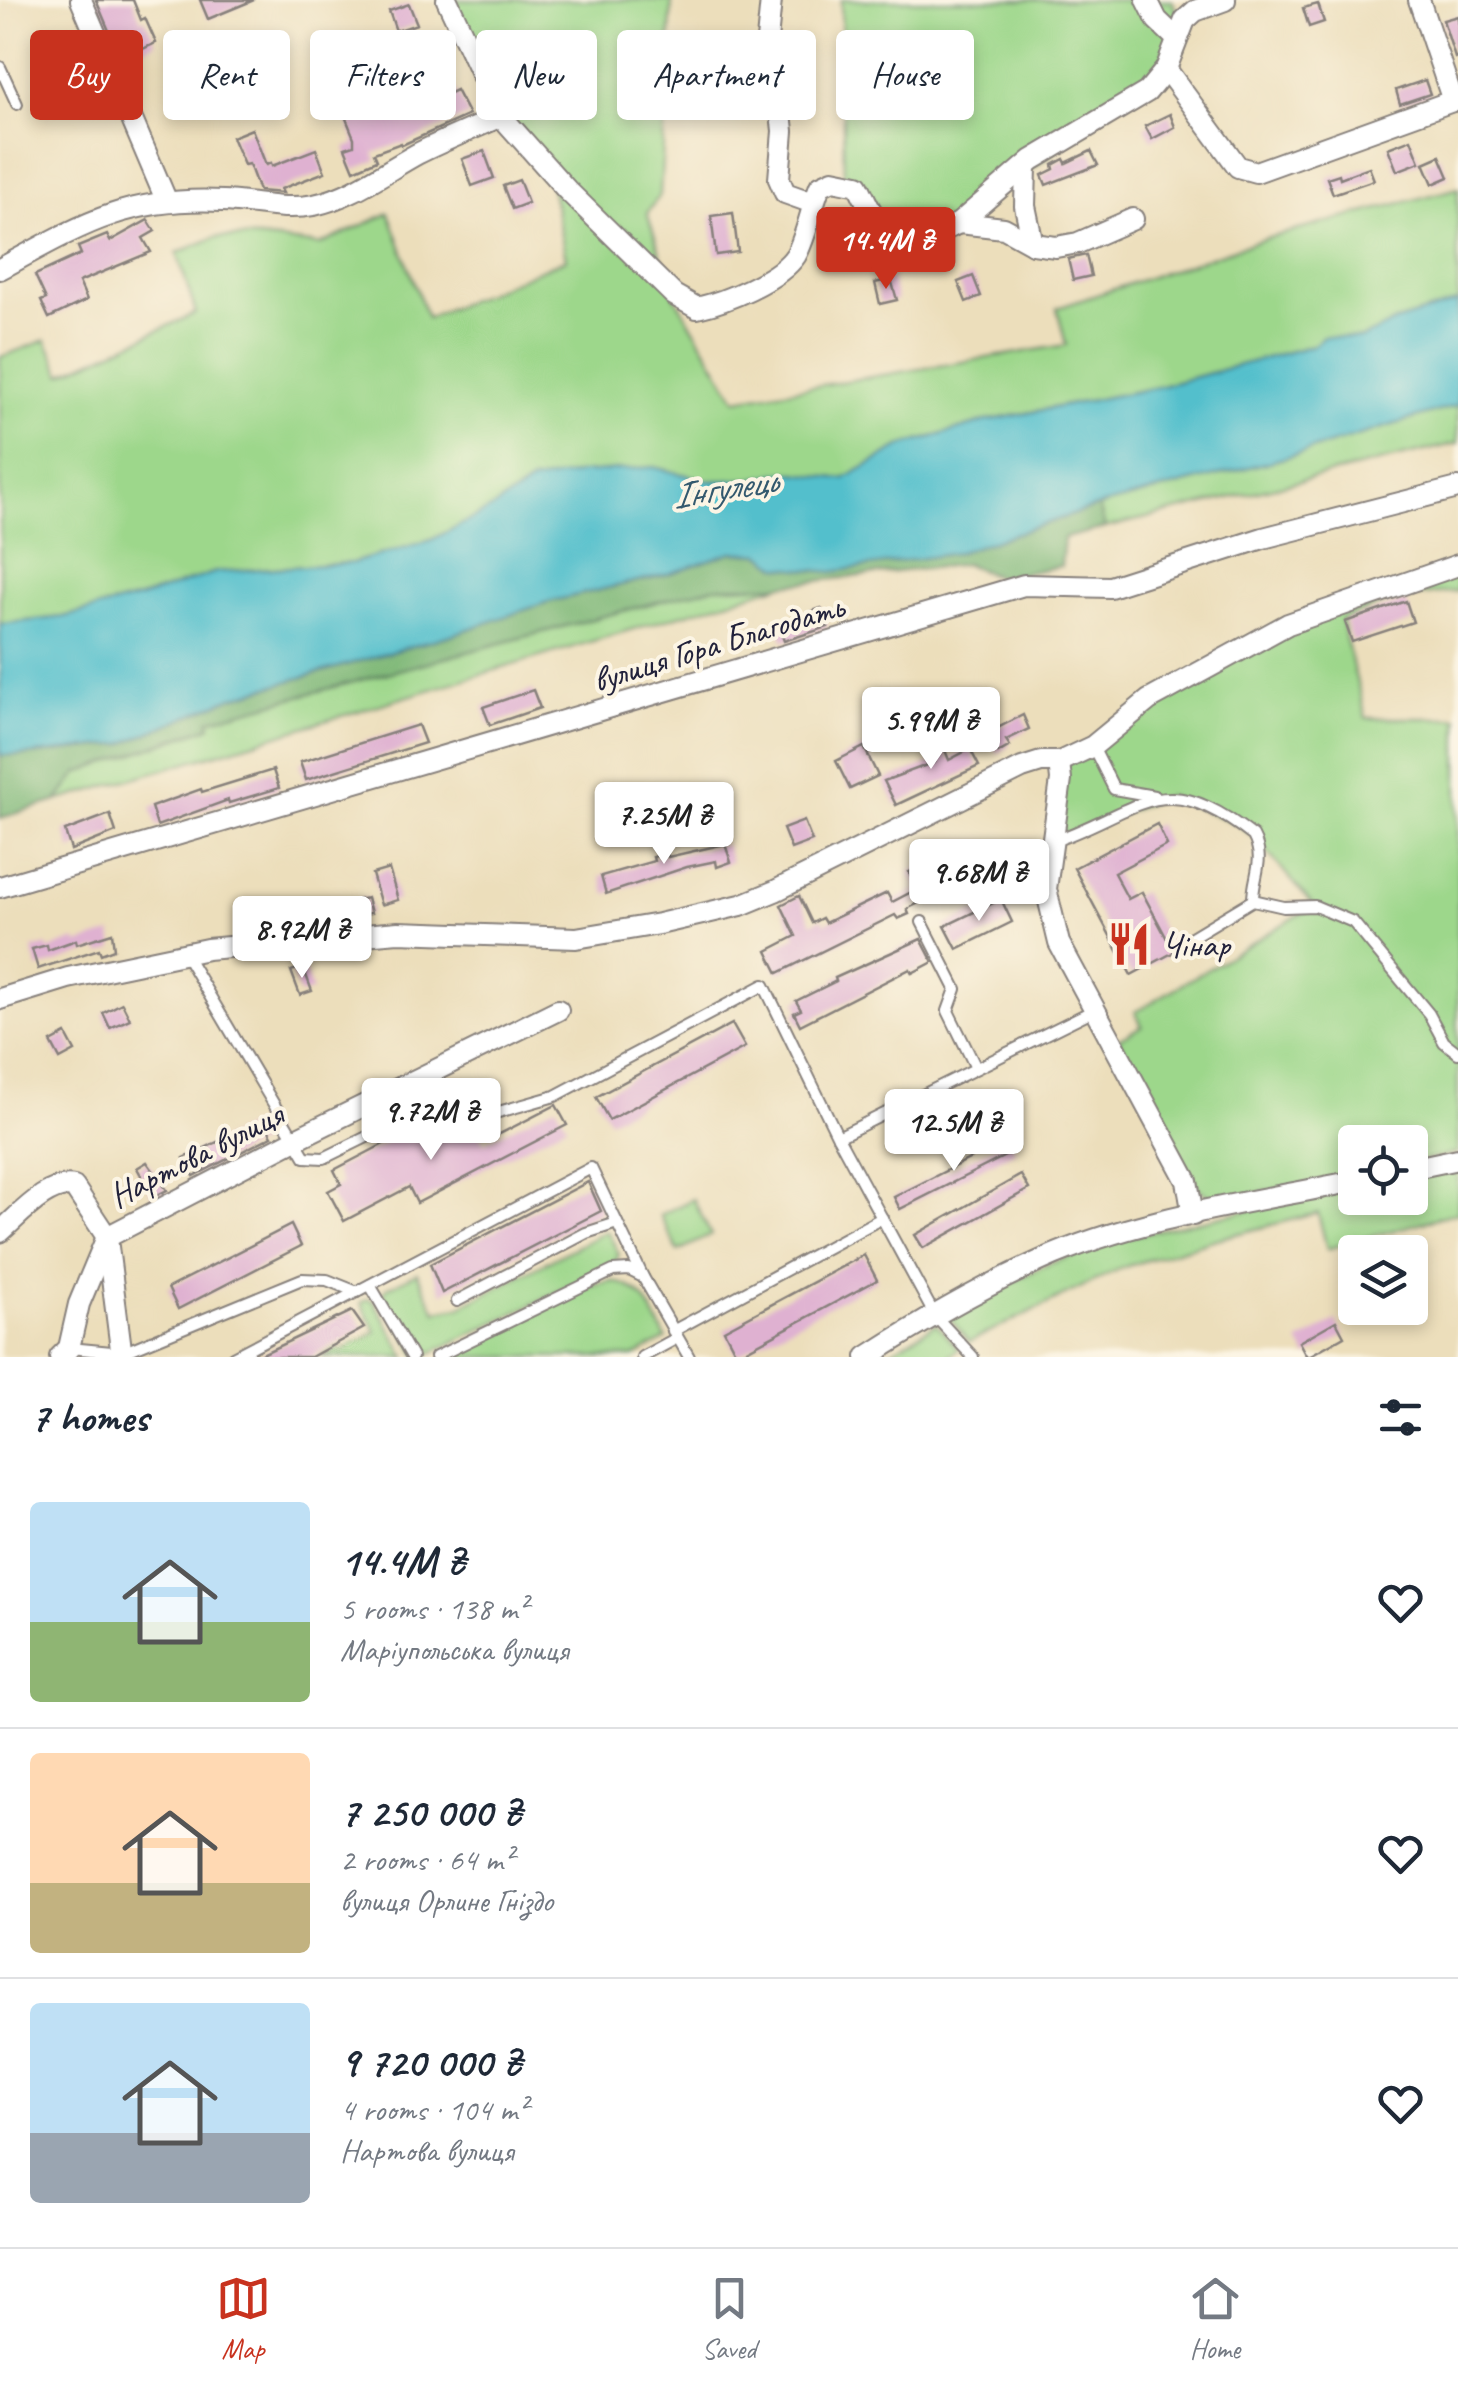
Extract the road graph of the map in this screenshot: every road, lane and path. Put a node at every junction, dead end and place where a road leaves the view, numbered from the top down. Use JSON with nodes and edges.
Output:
{"nodes":[{"id":1,"x":81,"y":0,"type":"edge"},
{"id":2,"x":447,"y":0,"type":"edge"},
{"id":3,"x":771,"y":0,"type":"edge"},
{"id":4,"x":1146,"y":0,"type":"edge"},
{"id":5,"x":1224,"y":0,"type":"edge"},
{"id":6,"x":1418,"y":0,"type":"edge"},
{"id":7,"x":1177,"y":39,"type":"junction"},
{"id":8,"x":476,"y":62,"type":"edge"},
{"id":9,"x":0,"y":67,"type":"edge"},
{"id":10,"x":1166,"y":69,"type":"junction"},
{"id":11,"x":1456,"y":100,"type":"edge"},
{"id":12,"x":17,"y":104,"type":"dead end"},
{"id":13,"x":492,"y":120,"type":"edge"},
{"id":14,"x":505,"y":120,"type":"edge"},
{"id":15,"x":1026,"y":166,"type":"junction"},
{"id":16,"x":167,"y":202,"type":"junction"},
{"id":17,"x":813,"y":203,"type":"junction"},
{"id":18,"x":1133,"y":220,"type":"dead end"},
{"id":19,"x":960,"y":224,"type":"junction"},
{"id":20,"x":1033,"y":244,"type":"junction"},
{"id":21,"x":0,"y":269,"type":"edge"},
{"id":22,"x":1458,"y":488,"type":"edge"},
{"id":23,"x":1458,"y":564,"type":"edge"},
{"id":24,"x":1093,"y":746,"type":"junction"},
{"id":25,"x":1059,"y":762,"type":"junction"},
{"id":26,"x":1166,"y":796,"type":"junction"},
{"id":27,"x":1050,"y":842,"type":"junction"},
{"id":28,"x":0,"y":888,"type":"edge"},
{"id":29,"x":1253,"y":900,"type":"junction"},
{"id":30,"x":922,"y":922,"type":"dead end"},
{"id":31,"x":1180,"y":944,"type":"dead end"},
{"id":32,"x":184,"y":954,"type":"junction"},
{"id":33,"x":0,"y":998,"type":"edge"},
{"id":34,"x":558,"y":1010,"type":"dead end"},
{"id":35,"x":1094,"y":1010,"type":"junction"},
{"id":36,"x":1458,"y":1053,"type":"edge"},
{"id":37,"x":976,"y":1068,"type":"junction"},
{"id":38,"x":838,"y":1137,"type":"junction"},
{"id":39,"x":296,"y":1139,"type":"junction"},
{"id":40,"x":1458,"y":1159,"type":"edge"},
{"id":41,"x":1428,"y":1165,"type":"edge"},
{"id":42,"x":1338,"y":1185,"type":"edge"},
{"id":43,"x":1194,"y":1215,"type":"junction"},
{"id":44,"x":882,"y":1218,"type":"junction"},
{"id":45,"x":617,"y":1223,"type":"junction"},
{"id":46,"x":0,"y":1232,"type":"edge"},
{"id":47,"x":107,"y":1238,"type":"junction"},
{"id":48,"x":643,"y":1277,"type":"junction"},
{"id":49,"x":370,"y":1285,"type":"junction"},
{"id":50,"x":357,"y":1292,"type":"junction"},
{"id":51,"x":457,"y":1301,"type":"dead end"},
{"id":52,"x":935,"y":1316,"type":"junction"},
{"id":53,"x":675,"y":1334,"type":"junction"},
{"id":54,"x":64,"y":1352,"type":"edge"},
{"id":55,"x":122,"y":1355,"type":"edge"},
{"id":56,"x":232,"y":1357,"type":"edge"},
{"id":57,"x":412,"y":1357,"type":"edge"},
{"id":58,"x":436,"y":1357,"type":"edge"},
{"id":59,"x":642,"y":1357,"type":"edge"},
{"id":60,"x":689,"y":1357,"type":"edge"},
{"id":61,"x":867,"y":1357,"type":"edge"},
{"id":62,"x":973,"y":1357,"type":"edge"}],
"edges":[{"from":1,"to":16,"type":"street"},
{"from":2,"to":8,"type":"street"},
{"from":3,"to":17,"type":"street"},
{"from":4,"to":7,"type":"street"},
{"from":5,"to":7,"type":"street"},
{"from":6,"to":11,"type":"street"},
{"from":7,"to":10,"type":"street"},
{"from":9,"to":12,"type":"lane"},
{"from":10,"to":11,"type":"street"},
{"from":10,"to":15,"type":"street"},
{"from":13,"to":16,"type":"street"},
{"from":14,"to":17,"type":"street"},
{"from":15,"to":19,"type":"street"},
{"from":15,"to":20,"type":"street"},
{"from":16,"to":21,"type":"street"},
{"from":17,"to":19,"type":"street"},
{"from":18,"to":20,"type":"street"},
{"from":19,"to":20,"type":"street"},
{"from":22,"to":28,"type":"street","name":"вулиця Гора Благодать"},
{"from":23,"to":24,"type":"street"},
{"from":24,"to":25,"type":"street"},
{"from":24,"to":26,"type":"lane"},
{"from":25,"to":27,"type":"street"},
{"from":25,"to":32,"type":"street"},
{"from":26,"to":27,"type":"lane"},
{"from":26,"to":29,"type":"lane"},
{"from":27,"to":35,"type":"street"},
{"from":29,"to":31,"type":"lane"},
{"from":29,"to":36,"type":"lane"},
{"from":30,"to":37,"type":"lane"},
{"from":32,"to":33,"type":"street"},
{"from":32,"to":39,"type":"lane"},
{"from":34,"to":39,"type":"street","name":"Нартова вулиця"},
{"from":35,"to":37,"type":"lane"},
{"from":35,"to":43,"type":"street"},
{"from":37,"to":38,"type":"lane"},
{"from":38,"to":39,"type":"lane"},
{"from":38,"to":44,"type":"lane"},
{"from":39,"to":47,"type":"street","name":"Нартова вулиця"},
{"from":40,"to":41,"type":"street"},
{"from":42,"to":43,"type":"street"},
{"from":43,"to":52,"type":"street"},
{"from":44,"to":52,"type":"lane"},
{"from":44,"to":53,"type":"lane"},
{"from":45,"to":48,"type":"lane"},
{"from":45,"to":49,"type":"lane"},
{"from":45,"to":51,"type":"lane"},
{"from":46,"to":47,"type":"street","name":"Нартова вулиця"},
{"from":47,"to":54,"type":"street"},
{"from":47,"to":55,"type":"street"},
{"from":48,"to":53,"type":"lane"},
{"from":48,"to":58,"type":"lane"},
{"from":49,"to":50,"type":"lane"},
{"from":49,"to":57,"type":"lane"},
{"from":50,"to":55,"type":"lane"},
{"from":50,"to":56,"type":"lane"},
{"from":52,"to":61,"type":"street"},
{"from":52,"to":62,"type":"lane"},
{"from":53,"to":59,"type":"lane"},
{"from":53,"to":60,"type":"lane"},
{"from":54,"to":55,"type":"lane"}]}
